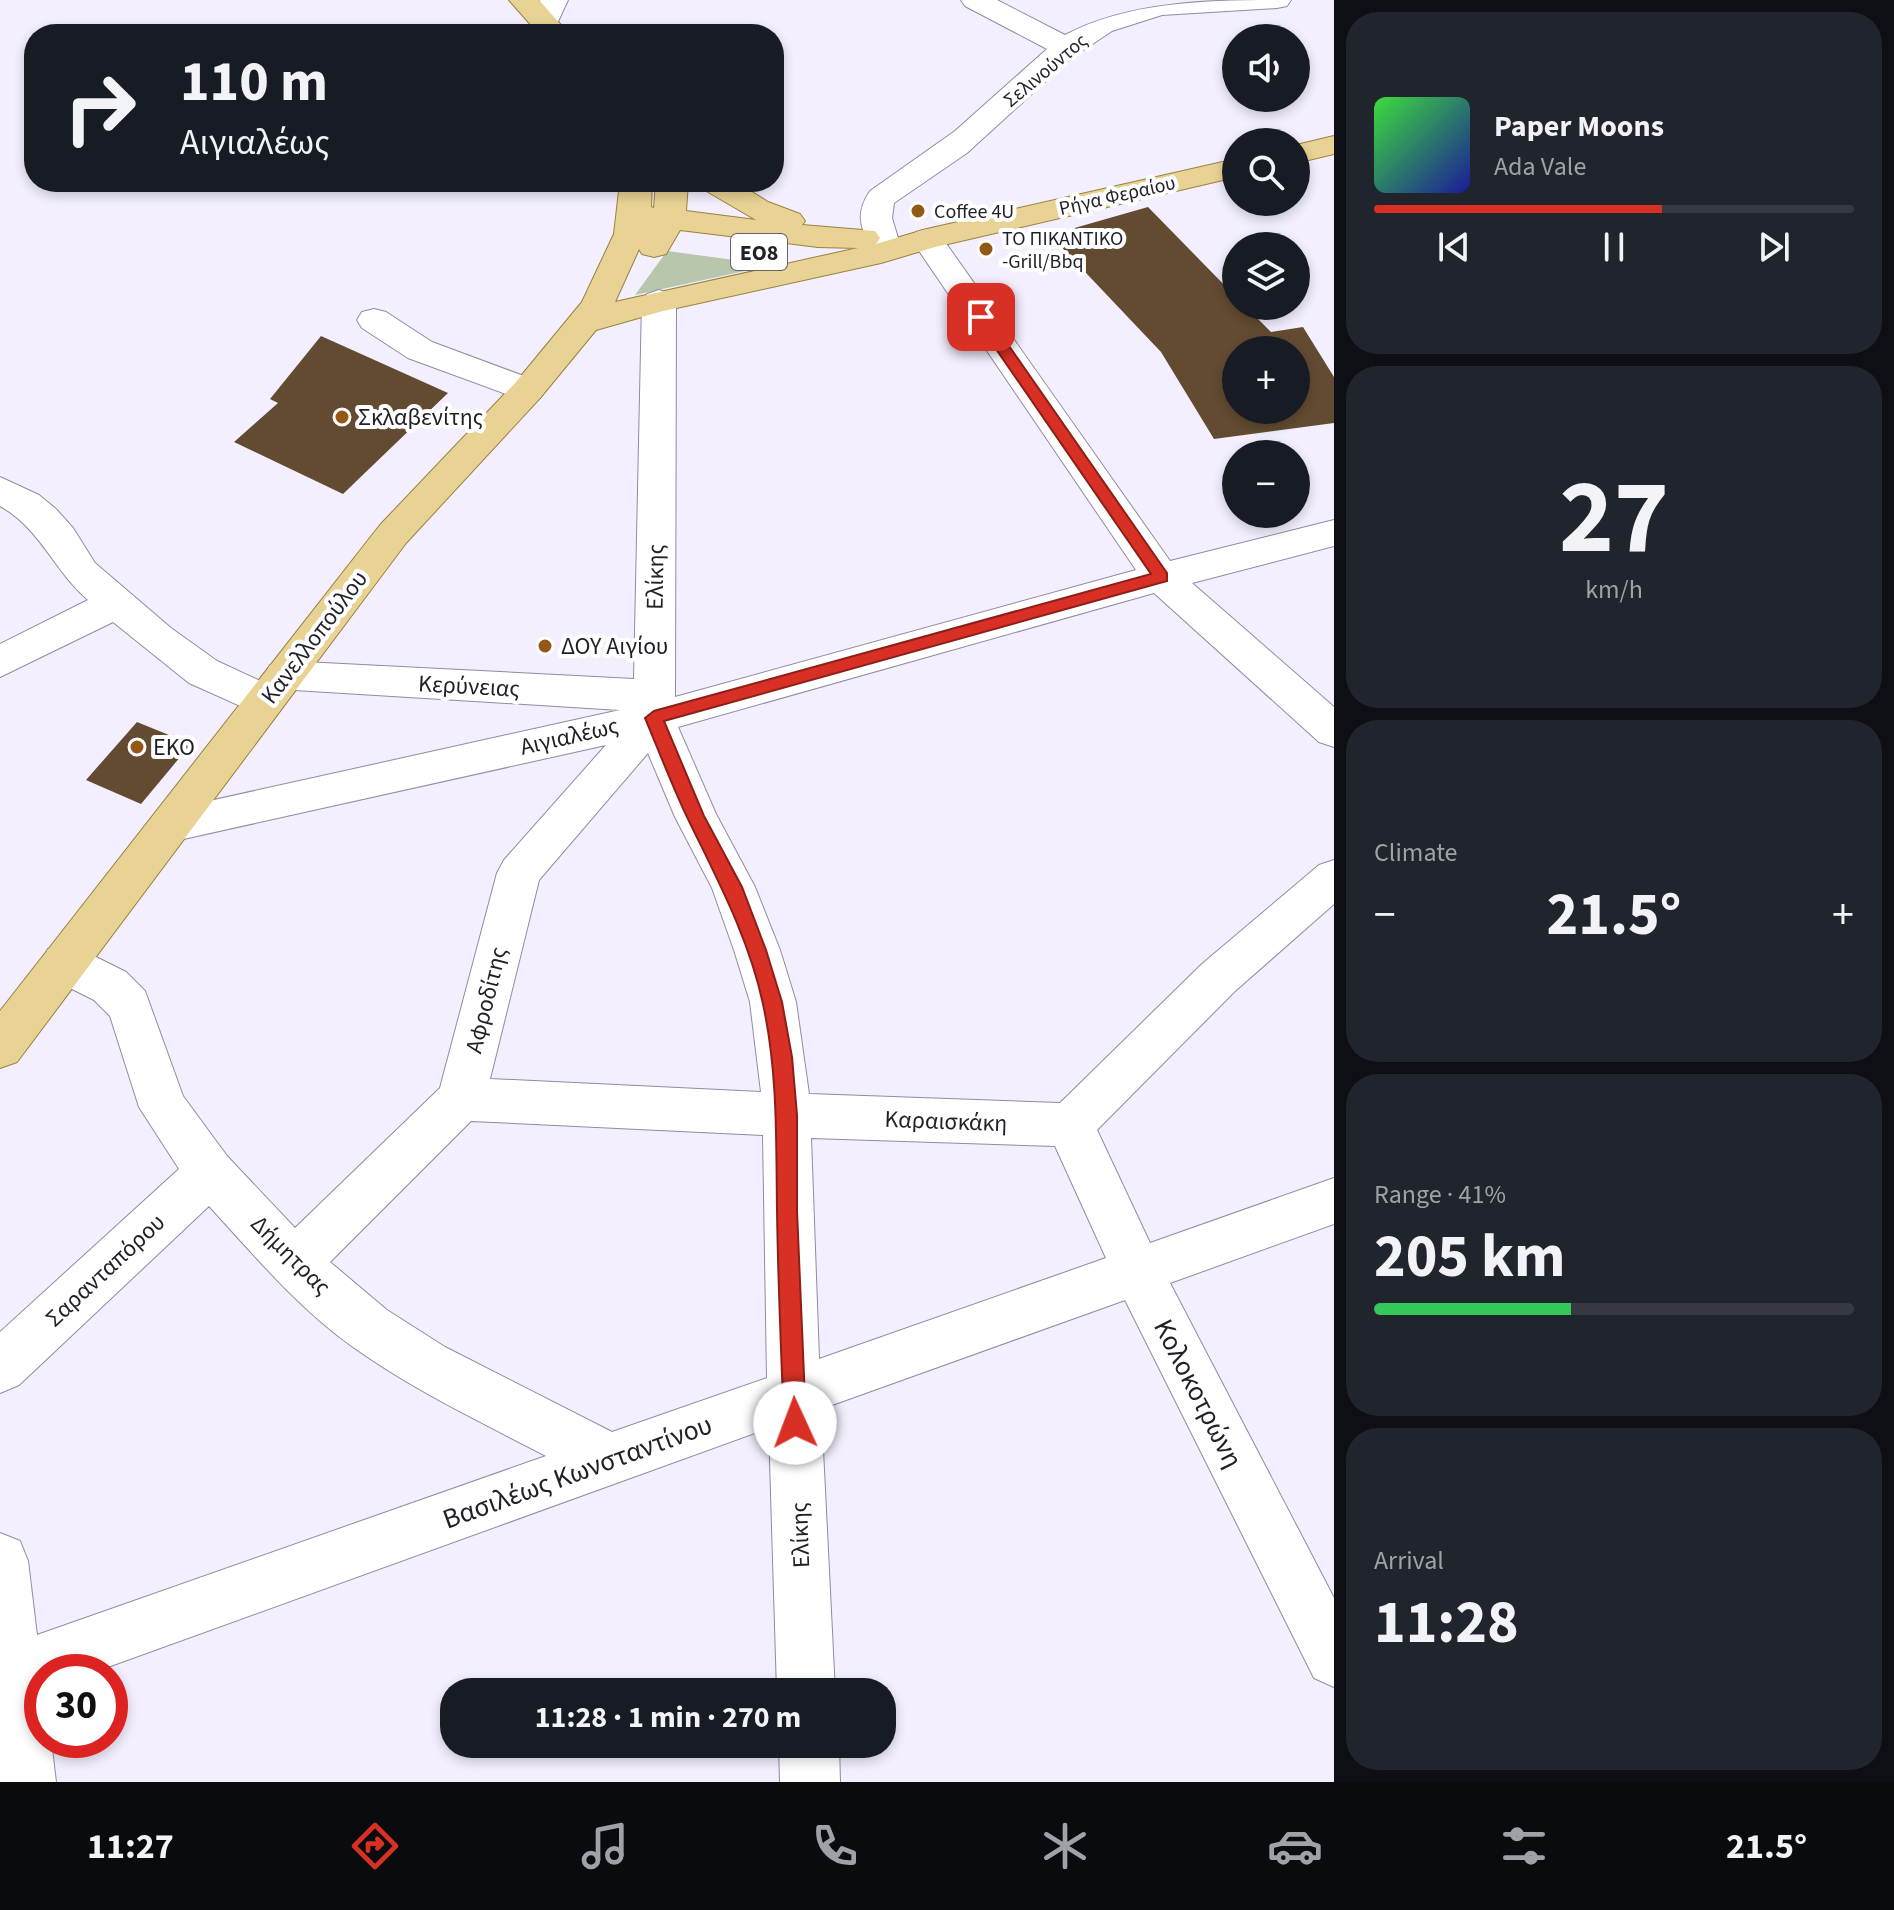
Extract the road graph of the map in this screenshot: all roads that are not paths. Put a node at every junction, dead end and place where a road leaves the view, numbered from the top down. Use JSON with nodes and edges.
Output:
{"nodes":[{"id":1,"x":523,"y":0,"type":"edge"},
{"id":2,"x":975,"y":0,"type":"edge"},
{"id":3,"x":1277,"y":0,"type":"edge"},
{"id":4,"x":1172,"y":3,"type":"edge"},
{"id":5,"x":551,"y":19,"type":"edge"},
{"id":6,"x":1066,"y":47,"type":"junction"},
{"id":7,"x":1334,"y":145,"type":"edge"},
{"id":8,"x":1310,"y":151,"type":"edge"},
{"id":9,"x":1222,"y":171,"type":"edge"},
{"id":10,"x":639,"y":192,"type":"edge"},
{"id":11,"x":667,"y":192,"type":"edge"},
{"id":12,"x":729,"y":192,"type":"edge"},
{"id":13,"x":648,"y":227,"type":"junction"},
{"id":14,"x":927,"y":239,"type":"junction"},
{"id":15,"x":869,"y":244,"type":"junction"},
{"id":16,"x":659,"y":301,"type":"junction"},
{"id":17,"x":591,"y":314,"type":"junction"},
{"id":18,"x":374,"y":320,"type":"dead end"},
{"id":19,"x":528,"y":390,"type":"junction"},
{"id":20,"x":0,"y":490,"type":"edge"},
{"id":21,"x":1334,"y":533,"type":"edge"},
{"id":22,"x":1161,"y":577,"type":"junction"},
{"id":23,"x":116,"y":603,"type":"junction"},
{"id":24,"x":0,"y":662,"type":"edge"},
{"id":25,"x":275,"y":688,"type":"junction"},
{"id":26,"x":654,"y":707,"type":"junction"},
{"id":27,"x":1334,"y":731,"type":"edge"},
{"id":28,"x":170,"y":825,"type":"junction"},
{"id":29,"x":1334,"y":878,"type":"edge"},
{"id":30,"x":64,"y":963,"type":"junction"},
{"id":31,"x":0,"y":1047,"type":"edge"},
{"id":32,"x":461,"y":1099,"type":"junction"},
{"id":33,"x":787,"y":1115,"type":"junction"},
{"id":34,"x":1070,"y":1125,"type":"junction"},
{"id":35,"x":210,"y":1172,"type":"junction"},
{"id":36,"x":1334,"y":1201,"type":"edge"},
{"id":37,"x":294,"y":1263,"type":"junction"},
{"id":38,"x":1137,"y":1271,"type":"junction"},
{"id":39,"x":0,"y":1367,"type":"edge"},
{"id":40,"x":794,"y":1393,"type":"junction"},
{"id":41,"x":610,"y":1460,"type":"junction"},
{"id":42,"x":0,"y":1561,"type":"edge"},
{"id":43,"x":1334,"y":1658,"type":"edge"},
{"id":44,"x":6,"y":1675,"type":"edge"},
{"id":45,"x":805,"y":1678,"type":"edge"},
{"id":46,"x":809,"y":1758,"type":"edge"},
{"id":47,"x":26,"y":1782,"type":"edge"},
{"id":48,"x":810,"y":1782,"type":"edge"}],
"edges":[{"from":1,"to":5,"type":"main road"},
{"from":2,"to":6,"type":"street"},
{"from":3,"to":4,"type":"street","name":"Σελινούντος"},
{"from":4,"to":6,"type":"street","name":"Σελινούντος"},
{"from":6,"to":15,"type":"street","name":"Σελινούντος"},
{"from":7,"to":8,"type":"main road"},
{"from":9,"to":14,"type":"main road","name":"Ρήγα Φεραίου","number":"ΕΟ8"},
{"from":10,"to":13,"type":"main road"},
{"from":11,"to":13,"type":"main road"},
{"from":12,"to":15,"type":"main road","number":"ΕΟ8"},
{"from":13,"to":15,"type":"main road","number":"ΕΟ8"},
{"from":13,"to":17,"type":"main road","name":"Κανελλοπούλου"},
{"from":14,"to":15,"type":"main road","name":"Ρήγα Φεραίου","number":"ΕΟ8"},
{"from":14,"to":22,"type":"street"},
{"from":15,"to":16,"type":"main road"},
{"from":16,"to":17,"type":"main road"},
{"from":16,"to":26,"type":"street","name":"Ελίκης"},
{"from":17,"to":19,"type":"main road","name":"Κανελλοπούλου"},
{"from":18,"to":19,"type":"street"},
{"from":19,"to":25,"type":"main road","name":"Κανελλοπούλου"},
{"from":20,"to":23,"type":"street"},
{"from":21,"to":22,"type":"street","name":"Αιγιαλέως"},
{"from":22,"to":26,"type":"street","name":"Αιγιαλέως"},
{"from":22,"to":27,"type":"street"},
{"from":23,"to":24,"type":"street"},
{"from":23,"to":25,"type":"street"},
{"from":25,"to":26,"type":"street","name":"Κερύνειας"},
{"from":25,"to":28,"type":"main road","name":"Κανελλοπούλου"},
{"from":26,"to":28,"type":"street","name":"Αιγιαλέως"},
{"from":26,"to":32,"type":"street","name":"Αφροδίτης"},
{"from":26,"to":33,"type":"street","name":"Ελίκης"},
{"from":28,"to":30,"type":"main road","name":"Κανελλοπούλου"},
{"from":29,"to":34,"type":"street"},
{"from":30,"to":31,"type":"main road","name":"Κανελλοπούλου"},
{"from":30,"to":35,"type":"street","name":"Δήμητρας"},
{"from":32,"to":33,"type":"street","name":"Καραισκάκη"},
{"from":32,"to":37,"type":"street"},
{"from":33,"to":34,"type":"street","name":"Καραισκάκη"},
{"from":33,"to":40,"type":"street","name":"Ελίκης"},
{"from":34,"to":38,"type":"street","name":"Κολοκοτρώνη"},
{"from":35,"to":37,"type":"street","name":"Δήμητρας"},
{"from":35,"to":39,"type":"street","name":"Σαρανταπόρου"},
{"from":36,"to":38,"type":"street","name":"Βασιλέως Κωνσταντίνου"},
{"from":37,"to":41,"type":"street","name":"Δήμητρας"},
{"from":38,"to":40,"type":"street","name":"Βασιλέως Κωνσταντίνου"},
{"from":38,"to":43,"type":"street","name":"Κολοκοτρώνη"},
{"from":40,"to":41,"type":"street","name":"Βασιλέως Κωνσταντίνου"},
{"from":40,"to":45,"type":"street","name":"Ελίκης"},
{"from":41,"to":44,"type":"street","name":"Βασιλέως Κωνσταντίνου"},
{"from":42,"to":44,"type":"street"},
{"from":44,"to":47,"type":"street"},
{"from":46,"to":48,"type":"street"}]}
